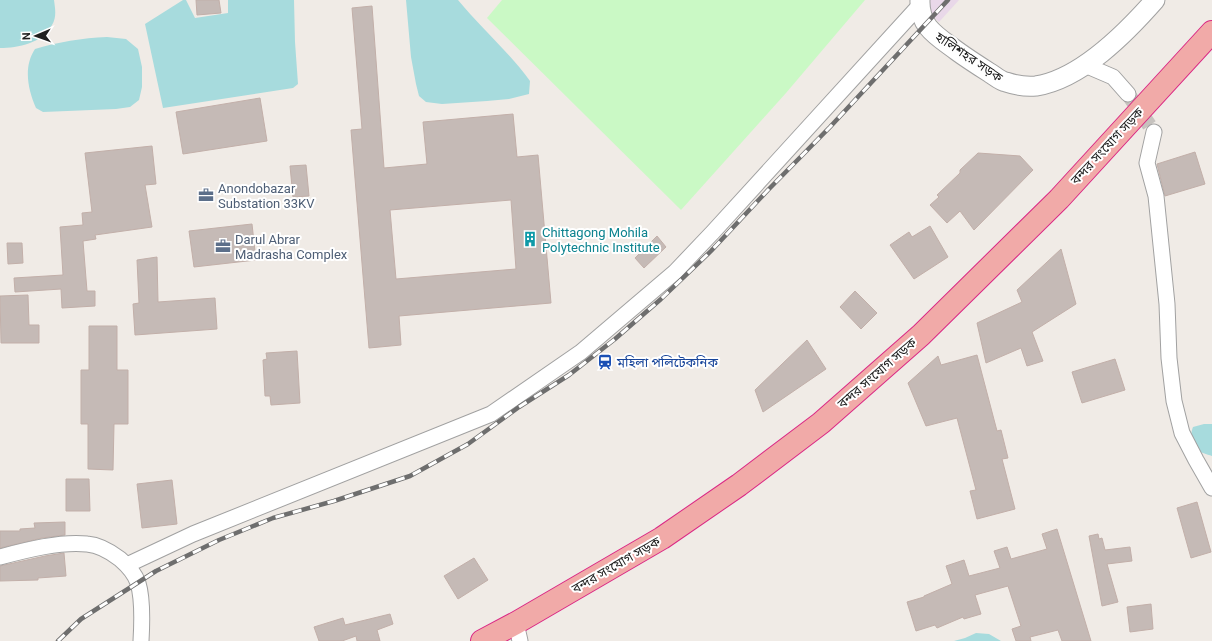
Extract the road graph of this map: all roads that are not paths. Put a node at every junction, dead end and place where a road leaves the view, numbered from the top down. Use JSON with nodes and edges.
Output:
{"nodes":[{"id":1,"x":1155,"y":0,"type":"edge"},
{"id":2,"x":920,"y":3,"type":"edge"},
{"id":3,"x":1212,"y":32,"type":"edge"},
{"id":4,"x":1085,"y":65,"type":"junction"},
{"id":5,"x":1128,"y":94,"type":"tunnel mouth"},
{"id":6,"x":1154,"y":132,"type":"dead end"},
{"id":7,"x":1212,"y":488,"type":"edge"},
{"id":8,"x":0,"y":557,"type":"edge"},
{"id":9,"x":127,"y":564,"type":"junction"},
{"id":10,"x":518,"y":632,"type":"edge"},
{"id":11,"x":141,"y":641,"type":"edge"},
{"id":12,"x":482,"y":641,"type":"edge"}],
"edges":[{"from":1,"to":4,"type":"street","name":"হালিশহর সড়ক"},
{"from":2,"to":4,"type":"street","name":"হালিশহর সড়ক"},
{"from":2,"to":9,"type":"street"},
{"from":3,"to":10,"type":"highway","name":"বন্দর সংযোগ সড়ক"},
{"from":4,"to":5,"type":"street"},
{"from":6,"to":7,"type":"street"},
{"from":8,"to":9,"type":"street"},
{"from":9,"to":11,"type":"street"},
{"from":10,"to":12,"type":"highway","name":"বন্দর সংযোগ সড়ক"}]}
